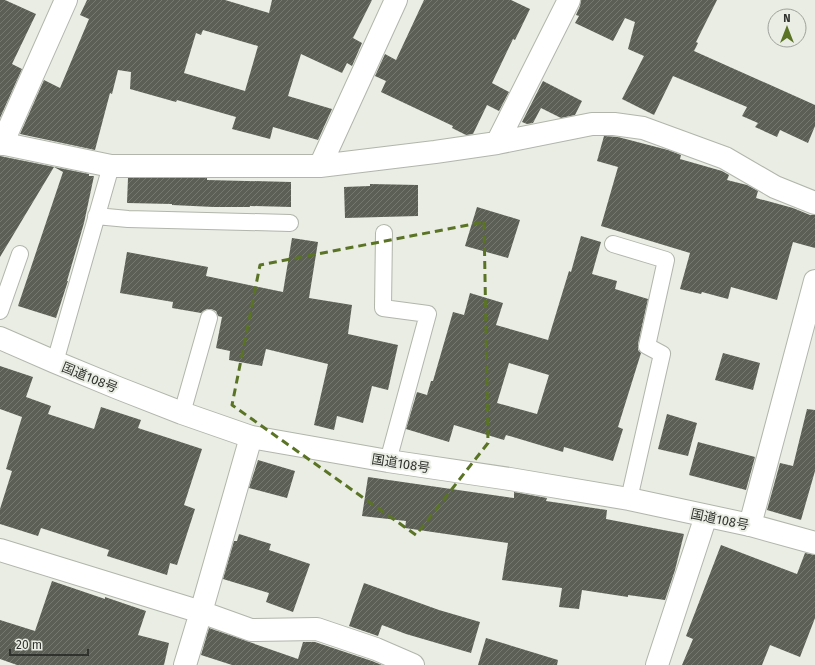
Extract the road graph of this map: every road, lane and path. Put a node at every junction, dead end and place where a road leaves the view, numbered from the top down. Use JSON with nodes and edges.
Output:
{"nodes":[{"id":1,"x":66,"y":0,"type":"edge"},
{"id":2,"x":396,"y":0,"type":"edge"},
{"id":3,"x":569,"y":0,"type":"edge"},
{"id":4,"x":496,"y":143,"type":"junction"},
{"id":5,"x":1,"y":144,"type":"edge"},
{"id":6,"x":111,"y":166,"type":"junction"},
{"id":7,"x":320,"y":166,"type":"junction"},
{"id":8,"x":815,"y":203,"type":"edge"},
{"id":9,"x":96,"y":216,"type":"junction"},
{"id":10,"x":290,"y":223,"type":"dead end"},
{"id":11,"x":384,"y":233,"type":"dead end"},
{"id":12,"x":613,"y":244,"type":"dead end"},
{"id":13,"x":20,"y":254,"type":"dead end"},
{"id":14,"x":815,"y":282,"type":"edge"},
{"id":15,"x":0,"y":311,"type":"edge"},
{"id":16,"x":209,"y":318,"type":"dead end"},
{"id":17,"x":0,"y":338,"type":"edge"},
{"id":18,"x":55,"y":362,"type":"junction"},
{"id":19,"x":182,"y":414,"type":"junction"},
{"id":20,"x":251,"y":437,"type":"junction"},
{"id":21,"x":388,"y":461,"type":"junction"},
{"id":22,"x":628,"y":499,"type":"junction"},
{"id":23,"x":706,"y":516,"type":"junction"},
{"id":24,"x":750,"y":525,"type":"junction"},
{"id":25,"x":815,"y":543,"type":"edge"},
{"id":26,"x":0,"y":550,"type":"edge"},
{"id":27,"x":201,"y":612,"type":"junction"},
{"id":28,"x":411,"y":664,"type":"edge"},
{"id":29,"x":185,"y":665,"type":"edge"},
{"id":30,"x":657,"y":665,"type":"edge"}],
"edges":[{"from":1,"to":5,"type":"main road"},
{"from":2,"to":7,"type":"main road"},
{"from":3,"to":4,"type":"main road"},
{"from":4,"to":7,"type":"main road"},
{"from":4,"to":8,"type":"main road"},
{"from":5,"to":6,"type":"main road"},
{"from":6,"to":7,"type":"main road"},
{"from":6,"to":9,"type":"lane"},
{"from":9,"to":10,"type":"lane"},
{"from":9,"to":18,"type":"lane"},
{"from":11,"to":21,"type":"lane"},
{"from":12,"to":22,"type":"lane"},
{"from":13,"to":15,"type":"lane"},
{"from":14,"to":24,"type":"main road"},
{"from":16,"to":19,"type":"lane"},
{"from":17,"to":18,"type":"main road","name":"国道108号"},
{"from":18,"to":19,"type":"main road","name":"国道108号"},
{"from":19,"to":20,"type":"main road","name":"国道108号"},
{"from":20,"to":21,"type":"main road","name":"国道108号"},
{"from":20,"to":27,"type":"main road"},
{"from":21,"to":22,"type":"main road","name":"国道108号"},
{"from":22,"to":23,"type":"main road","name":"国道108号"},
{"from":23,"to":24,"type":"main road","name":"国道108号"},
{"from":23,"to":30,"type":"main road"},
{"from":24,"to":25,"type":"main road","name":"国道108号"},
{"from":26,"to":27,"type":"main road"},
{"from":27,"to":28,"type":"main road"},
{"from":27,"to":29,"type":"main road"}]}
